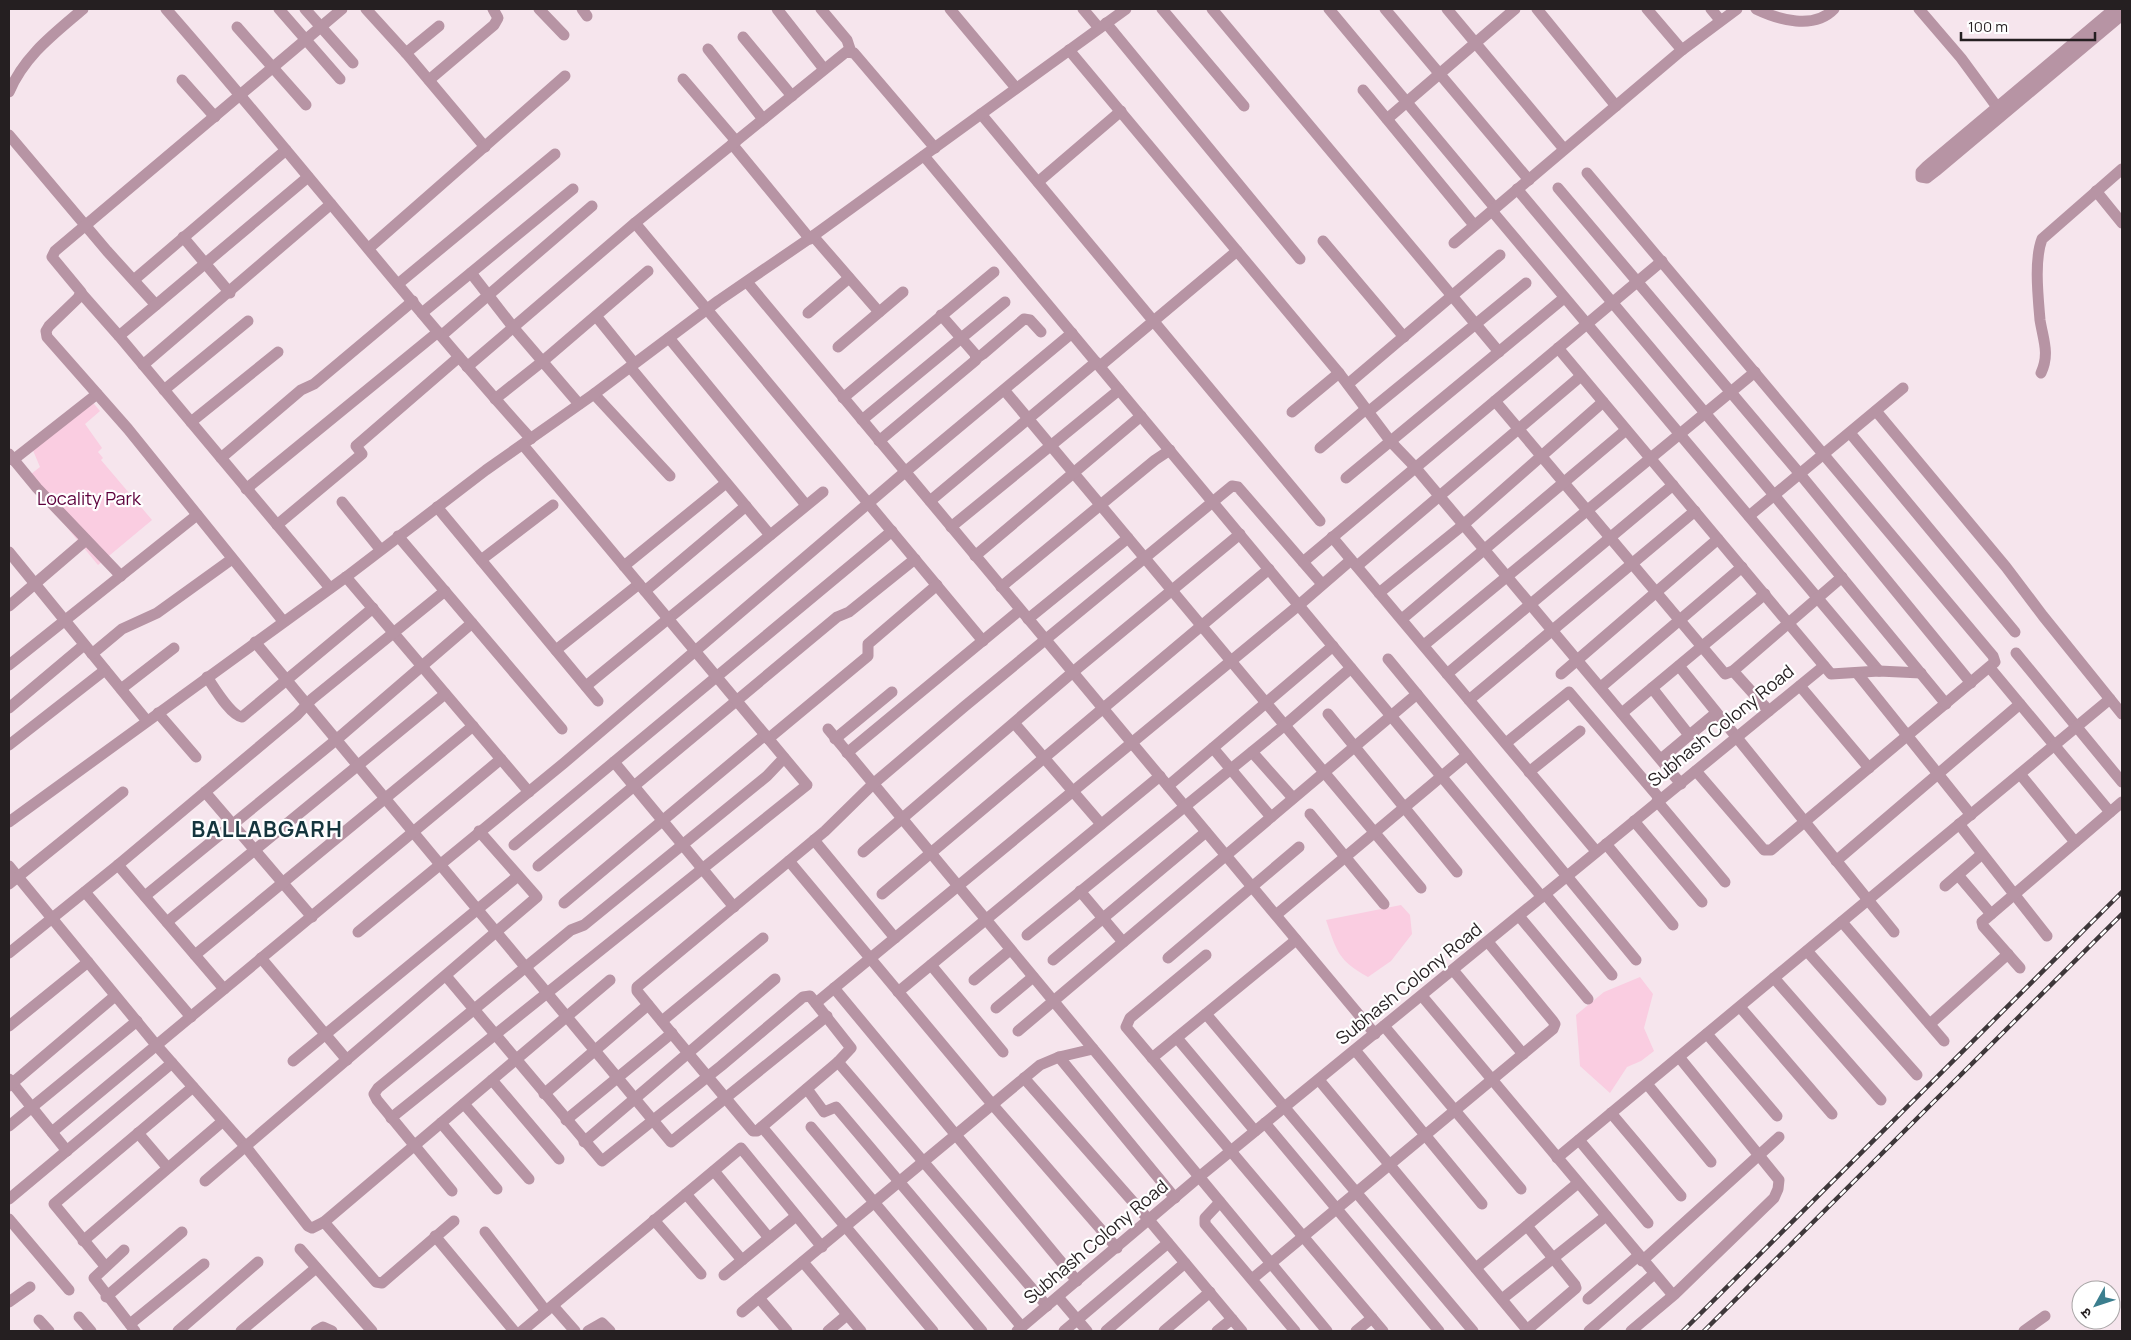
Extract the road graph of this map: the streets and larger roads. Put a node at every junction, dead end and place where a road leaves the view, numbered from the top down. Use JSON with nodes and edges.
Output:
{"nodes":[{"id":1,"x":65,"y":9,"type":"edge"},
{"id":2,"x":83,"y":9,"type":"edge"},
{"id":3,"x":278,"y":9,"type":"edge"},
{"id":4,"x":305,"y":9,"type":"edge"},
{"id":5,"x":342,"y":9,"type":"edge"},
{"id":6,"x":366,"y":9,"type":"edge"},
{"id":7,"x":493,"y":9,"type":"edge"},
{"id":8,"x":539,"y":9,"type":"edge"},
{"id":9,"x":777,"y":9,"type":"edge"},
{"id":10,"x":821,"y":9,"type":"edge"},
{"id":11,"x":950,"y":9,"type":"edge"},
{"id":12,"x":1083,"y":9,"type":"edge"},
{"id":13,"x":1126,"y":9,"type":"edge"},
{"id":14,"x":1162,"y":9,"type":"edge"},
{"id":15,"x":1212,"y":9,"type":"edge"},
{"id":16,"x":1329,"y":9,"type":"edge"},
{"id":17,"x":1385,"y":9,"type":"edge"},
{"id":18,"x":1446,"y":9,"type":"edge"},
{"id":19,"x":1516,"y":9,"type":"edge"},
{"id":20,"x":1537,"y":9,"type":"edge"},
{"id":21,"x":1648,"y":9,"type":"edge"},
{"id":22,"x":1711,"y":9,"type":"edge"},
{"id":23,"x":1737,"y":9,"type":"edge"},
{"id":24,"x":1756,"y":9,"type":"edge"},
{"id":25,"x":1834,"y":9,"type":"edge"},
{"id":26,"x":1924,"y":10,"type":"edge"},
{"id":27,"x":173,"y":11,"type":"edge"},
{"id":28,"x":2117,"y":17,"type":"edge"},
{"id":29,"x":1720,"y":20,"type":"junction"},
{"id":30,"x":69,"y":21,"type":"junction"},
{"id":31,"x":1102,"y":25,"type":"junction"},
{"id":32,"x":237,"y":26,"type":"dead end"},
{"id":33,"x":320,"y":26,"type":"junction"},
{"id":34,"x":439,"y":26,"type":"dead end"},
{"id":35,"x":564,"y":35,"type":"dead end"},
{"id":36,"x":743,"y":37,"type":"dead end"},
{"id":37,"x":304,"y":40,"type":"junction"},
{"id":38,"x":1475,"y":43,"type":"junction"},
{"id":39,"x":708,"y":49,"type":"dead end"},
{"id":40,"x":1069,"y":50,"type":"junction"},
{"id":41,"x":1682,"y":50,"type":"junction"},
{"id":42,"x":851,"y":52,"type":"junction"},
{"id":43,"x":406,"y":53,"type":"junction"},
{"id":44,"x":353,"y":63,"type":"dead end"},
{"id":45,"x":273,"y":67,"type":"junction"},
{"id":46,"x":824,"y":69,"type":"junction"},
{"id":47,"x":1439,"y":73,"type":"junction"},
{"id":48,"x":565,"y":76,"type":"dead end"},
{"id":49,"x":340,"y":79,"type":"dead end"},
{"id":50,"x":683,"y":79,"type":"dead end"},
{"id":51,"x":182,"y":80,"type":"dead end"},
{"id":52,"x":429,"y":80,"type":"junction"},
{"id":53,"x":1016,"y":88,"type":"junction"},
{"id":54,"x":1363,"y":90,"type":"dead end"},
{"id":55,"x":9,"y":92,"type":"edge"},
{"id":56,"x":240,"y":96,"type":"junction"},
{"id":57,"x":792,"y":96,"type":"junction"},
{"id":58,"x":1406,"y":102,"type":"junction"},
{"id":59,"x":306,"y":105,"type":"dead end"},
{"id":60,"x":1244,"y":106,"type":"dead end"},
{"id":61,"x":1616,"y":106,"type":"junction"},
{"id":62,"x":1997,"y":107,"type":"junction"},
{"id":63,"x":1121,"y":111,"type":"junction"},
{"id":64,"x":981,"y":114,"type":"junction"},
{"id":65,"x":215,"y":117,"type":"junction"},
{"id":66,"x":764,"y":119,"type":"junction"},
{"id":67,"x":1387,"y":119,"type":"junction"},
{"id":68,"x":9,"y":135,"type":"edge"},
{"id":69,"x":734,"y":142,"type":"junction"},
{"id":70,"x":485,"y":147,"type":"junction"},
{"id":71,"x":935,"y":148,"type":"junction"},
{"id":72,"x":286,"y":150,"type":"junction"},
{"id":73,"x":1564,"y":150,"type":"junction"},
{"id":74,"x":555,"y":154,"type":"dead end"},
{"id":75,"x":924,"y":156,"type":"junction"},
{"id":76,"x":2122,"y":169,"type":"edge"},
{"id":77,"x":1588,"y":173,"type":"dead end"},
{"id":78,"x":308,"y":177,"type":"junction"},
{"id":79,"x":1529,"y":180,"type":"junction"},
{"id":80,"x":1038,"y":182,"type":"junction"},
{"id":81,"x":1558,"y":188,"type":"dead end"},
{"id":82,"x":573,"y":189,"type":"dead end"},
{"id":83,"x":1517,"y":189,"type":"junction"},
{"id":84,"x":2096,"y":191,"type":"junction"},
{"id":85,"x":331,"y":204,"type":"junction"},
{"id":86,"x":592,"y":206,"type":"dead end"},
{"id":87,"x":1493,"y":209,"type":"junction"},
{"id":88,"x":635,"y":223,"type":"junction"},
{"id":89,"x":2122,"y":223,"type":"edge"},
{"id":90,"x":1474,"y":225,"type":"junction"},
{"id":91,"x":87,"y":226,"type":"junction"},
{"id":92,"x":184,"y":238,"type":"junction"},
{"id":93,"x":812,"y":238,"type":"junction"},
{"id":94,"x":1323,"y":241,"type":"dead end"},
{"id":95,"x":1454,"y":243,"type":"dead end"},
{"id":96,"x":369,"y":248,"type":"junction"},
{"id":97,"x":1237,"y":251,"type":"junction"},
{"id":98,"x":1500,"y":255,"type":"dead end"},
{"id":99,"x":1300,"y":259,"type":"dead end"},
{"id":100,"x":1662,"y":261,"type":"junction"},
{"id":101,"x":205,"y":264,"type":"junction"},
{"id":102,"x":648,"y":271,"type":"dead end"},
{"id":103,"x":994,"y":272,"type":"dead end"},
{"id":104,"x":470,"y":273,"type":"junction"},
{"id":105,"x":849,"y":278,"type":"junction"},
{"id":106,"x":135,"y":279,"type":"junction"},
{"id":107,"x":747,"y":282,"type":"junction"},
{"id":108,"x":1637,"y":282,"type":"junction"},
{"id":109,"x":1526,"y":283,"type":"dead end"},
{"id":110,"x":398,"y":284,"type":"junction"},
{"id":111,"x":903,"y":292,"type":"dead end"},
{"id":112,"x":81,"y":293,"type":"junction"},
{"id":113,"x":230,"y":293,"type":"junction"},
{"id":114,"x":489,"y":295,"type":"junction"},
{"id":115,"x":1452,"y":296,"type":"junction"},
{"id":116,"x":1564,"y":298,"type":"junction"},
{"id":117,"x":413,"y":301,"type":"junction"},
{"id":118,"x":1005,"y":302,"type":"dead end"},
{"id":119,"x":1612,"y":303,"type":"junction"},
{"id":120,"x":156,"y":305,"type":"junction"},
{"id":121,"x":707,"y":309,"type":"junction"},
{"id":122,"x":422,"y":312,"type":"junction"},
{"id":123,"x":879,"y":312,"type":"junction"},
{"id":124,"x":808,"y":313,"type":"dead end"},
{"id":125,"x":941,"y":315,"type":"junction"},
{"id":126,"x":596,"y":316,"type":"junction"},
{"id":127,"x":1153,"y":320,"type":"junction"},
{"id":128,"x":248,"y":321,"type":"dead end"},
{"id":129,"x":1586,"y":324,"type":"junction"},
{"id":130,"x":1476,"y":325,"type":"junction"},
{"id":131,"x":513,"y":327,"type":"junction"},
{"id":132,"x":1041,"y":332,"type":"dead end"},
{"id":133,"x":1072,"y":333,"type":"junction"},
{"id":134,"x":440,"y":334,"type":"junction"},
{"id":135,"x":119,"y":336,"type":"junction"},
{"id":136,"x":1404,"y":336,"type":"junction"},
{"id":137,"x":668,"y":338,"type":"junction"},
{"id":138,"x":961,"y":339,"type":"junction"},
{"id":139,"x":838,"y":347,"type":"dead end"},
{"id":140,"x":1558,"y":348,"type":"junction"},
{"id":141,"x":278,"y":352,"type":"dead end"},
{"id":142,"x":1499,"y":352,"type":"junction"},
{"id":143,"x":459,"y":357,"type":"junction"},
{"id":144,"x":977,"y":358,"type":"junction"},
{"id":145,"x":544,"y":361,"type":"junction"},
{"id":146,"x":1098,"y":364,"type":"junction"},
{"id":147,"x":143,"y":365,"type":"junction"},
{"id":148,"x":632,"y":365,"type":"junction"},
{"id":149,"x":467,"y":367,"type":"junction"},
{"id":150,"x":1755,"y":372,"type":"junction"},
{"id":151,"x":1339,"y":373,"type":"junction"},
{"id":152,"x":2041,"y":373,"type":"dead end"},
{"id":153,"x":1581,"y":376,"type":"junction"},
{"id":154,"x":1348,"y":384,"type":"junction"},
{"id":155,"x":1903,"y":388,"type":"dead end"},
{"id":156,"x":164,"y":390,"type":"junction"},
{"id":157,"x":1119,"y":390,"type":"junction"},
{"id":158,"x":1006,"y":391,"type":"junction"},
{"id":159,"x":1730,"y":392,"type":"junction"},
{"id":160,"x":97,"y":394,"type":"junction"},
{"id":161,"x":594,"y":394,"type":"junction"},
{"id":162,"x":844,"y":398,"type":"junction"},
{"id":163,"x":495,"y":399,"type":"junction"},
{"id":164,"x":1495,"y":402,"type":"junction"},
{"id":165,"x":1603,"y":402,"type":"junction"},
{"id":166,"x":579,"y":404,"type":"junction"},
{"id":167,"x":1367,"y":410,"type":"junction"},
{"id":168,"x":1876,"y":411,"type":"junction"},
{"id":169,"x":1292,"y":412,"type":"dead end"},
{"id":170,"x":1705,"y":413,"type":"junction"},
{"id":171,"x":1141,"y":416,"type":"junction"},
{"id":172,"x":862,"y":420,"type":"junction"},
{"id":173,"x":1029,"y":420,"type":"junction"},
{"id":174,"x":191,"y":422,"type":"junction"},
{"id":175,"x":1518,"y":429,"type":"junction"},
{"id":176,"x":1626,"y":430,"type":"junction"},
{"id":177,"x":1850,"y":433,"type":"junction"},
{"id":178,"x":1678,"y":435,"type":"junction"},
{"id":179,"x":880,"y":441,"type":"junction"},
{"id":180,"x":527,"y":442,"type":"junction"},
{"id":181,"x":1391,"y":442,"type":"junction"},
{"id":182,"x":1052,"y":446,"type":"junction"},
{"id":183,"x":1320,"y":448,"type":"dead end"},
{"id":184,"x":1170,"y":450,"type":"junction"},
{"id":185,"x":1824,"y":454,"type":"junction"},
{"id":186,"x":1541,"y":456,"type":"junction"},
{"id":187,"x":11,"y":457,"type":"edge"},
{"id":188,"x":220,"y":458,"type":"junction"},
{"id":189,"x":1650,"y":458,"type":"junction"},
{"id":190,"x":1415,"y":467,"type":"junction"},
{"id":191,"x":906,"y":472,"type":"junction"},
{"id":192,"x":1074,"y":474,"type":"junction"},
{"id":193,"x":1800,"y":474,"type":"junction"},
{"id":194,"x":670,"y":476,"type":"dead end"},
{"id":195,"x":1346,"y":478,"type":"dead end"},
{"id":196,"x":726,"y":483,"type":"junction"},
{"id":197,"x":1564,"y":483,"type":"junction"},
{"id":198,"x":1673,"y":484,"type":"junction"},
{"id":199,"x":246,"y":489,"type":"junction"},
{"id":200,"x":823,"y":492,"type":"dead end"},
{"id":201,"x":1774,"y":495,"type":"junction"},
{"id":202,"x":1439,"y":496,"type":"junction"},
{"id":203,"x":1212,"y":501,"type":"junction"},
{"id":204,"x":342,"y":502,"type":"dead end"},
{"id":205,"x":930,"y":502,"type":"junction"},
{"id":206,"x":869,"y":503,"type":"junction"},
{"id":207,"x":1100,"y":504,"type":"junction"},
{"id":208,"x":553,"y":505,"type":"dead end"},
{"id":209,"x":806,"y":505,"type":"junction"},
{"id":210,"x":746,"y":506,"type":"junction"},
{"id":211,"x":437,"y":507,"type":"junction"},
{"id":212,"x":1587,"y":511,"type":"junction"},
{"id":213,"x":1695,"y":511,"type":"junction"},
{"id":214,"x":196,"y":515,"type":"junction"},
{"id":215,"x":1748,"y":516,"type":"junction"},
{"id":216,"x":1320,"y":521,"type":"dead end"},
{"id":217,"x":277,"y":525,"type":"junction"},
{"id":218,"x":1463,"y":525,"type":"junction"},
{"id":219,"x":951,"y":528,"type":"junction"},
{"id":220,"x":892,"y":531,"type":"junction"},
{"id":221,"x":1240,"y":534,"type":"junction"},
{"id":222,"x":770,"y":535,"type":"junction"},
{"id":223,"x":398,"y":536,"type":"junction"},
{"id":224,"x":1332,"y":537,"type":"junction"},
{"id":225,"x":1128,"y":538,"type":"junction"},
{"id":226,"x":1610,"y":538,"type":"junction"},
{"id":227,"x":1718,"y":539,"type":"junction"},
{"id":228,"x":86,"y":540,"type":"junction"},
{"id":229,"x":380,"y":549,"type":"junction"},
{"id":230,"x":1484,"y":550,"type":"junction"},
{"id":231,"x":9,"y":552,"type":"edge"},
{"id":232,"x":975,"y":556,"type":"junction"},
{"id":233,"x":1145,"y":558,"type":"junction"},
{"id":234,"x":232,"y":559,"type":"junction"},
{"id":235,"x":915,"y":559,"type":"junction"},
{"id":236,"x":481,"y":560,"type":"junction"},
{"id":237,"x":1303,"y":562,"type":"junction"},
{"id":238,"x":1354,"y":563,"type":"junction"},
{"id":239,"x":1632,"y":564,"type":"junction"},
{"id":240,"x":624,"y":566,"type":"junction"},
{"id":241,"x":1742,"y":567,"type":"junction"},
{"id":242,"x":1269,"y":570,"type":"junction"},
{"id":243,"x":121,"y":576,"type":"junction"},
{"id":244,"x":346,"y":577,"type":"junction"},
{"id":245,"x":1507,"y":577,"type":"junction"},
{"id":246,"x":1842,"y":577,"type":"junction"},
{"id":247,"x":35,"y":583,"type":"junction"},
{"id":248,"x":1322,"y":584,"type":"junction"},
{"id":249,"x":937,"y":585,"type":"junction"},
{"id":250,"x":1001,"y":587,"type":"junction"},
{"id":251,"x":330,"y":588,"type":"junction"},
{"id":252,"x":642,"y":588,"type":"junction"},
{"id":253,"x":1171,"y":590,"type":"junction"},
{"id":254,"x":445,"y":591,"type":"junction"},
{"id":255,"x":1379,"y":592,"type":"junction"},
{"id":256,"x":1655,"y":592,"type":"junction"},
{"id":257,"x":1765,"y":594,"type":"junction"},
{"id":258,"x":1817,"y":598,"type":"junction"},
{"id":259,"x":1299,"y":605,"type":"junction"},
{"id":260,"x":9,"y":606,"type":"edge"},
{"id":261,"x":1530,"y":606,"type":"junction"},
{"id":262,"x":373,"y":608,"type":"junction"},
{"id":263,"x":1024,"y":614,"type":"junction"},
{"id":264,"x":668,"y":618,"type":"junction"},
{"id":265,"x":1402,"y":619,"type":"junction"},
{"id":266,"x":1678,"y":619,"type":"junction"},
{"id":267,"x":64,"y":620,"type":"junction"},
{"id":268,"x":283,"y":621,"type":"junction"},
{"id":269,"x":1788,"y":621,"type":"junction"},
{"id":270,"x":472,"y":623,"type":"junction"},
{"id":271,"x":1201,"y":625,"type":"junction"},
{"id":272,"x":1551,"y":631,"type":"junction"},
{"id":273,"x":2015,"y":632,"type":"dead end"},
{"id":274,"x":394,"y":634,"type":"junction"},
{"id":275,"x":984,"y":641,"type":"junction"},
{"id":276,"x":1046,"y":641,"type":"junction"},
{"id":277,"x":254,"y":642,"type":"junction"},
{"id":278,"x":1424,"y":645,"type":"junction"},
{"id":279,"x":1334,"y":646,"type":"junction"},
{"id":280,"x":1702,"y":647,"type":"junction"},
{"id":281,"x":174,"y":648,"type":"dead end"},
{"id":282,"x":88,"y":650,"type":"junction"},
{"id":283,"x":556,"y":650,"type":"junction"},
{"id":284,"x":695,"y":651,"type":"junction"},
{"id":285,"x":2016,"y":653,"type":"dead end"},
{"id":286,"x":1388,"y":659,"type":"dead end"},
{"id":287,"x":1230,"y":660,"type":"junction"},
{"id":288,"x":1575,"y":660,"type":"junction"},
{"id":289,"x":9,"y":665,"type":"edge"},
{"id":290,"x":422,"y":666,"type":"junction"},
{"id":291,"x":1679,"y":666,"type":"junction"},
{"id":292,"x":1824,"y":666,"type":"junction"},
{"id":293,"x":1351,"y":668,"type":"junction"},
{"id":294,"x":1990,"y":668,"type":"junction"},
{"id":295,"x":105,"y":670,"type":"junction"},
{"id":296,"x":1733,"y":671,"type":"junction"},
{"id":297,"x":1073,"y":672,"type":"junction"},
{"id":298,"x":1879,"y":672,"type":"junction"},
{"id":299,"x":1857,"y":673,"type":"junction"},
{"id":300,"x":1921,"y":673,"type":"junction"},
{"id":301,"x":1448,"y":674,"type":"junction"},
{"id":302,"x":1561,"y":674,"type":"dead end"},
{"id":303,"x":716,"y":676,"type":"junction"},
{"id":304,"x":207,"y":677,"type":"junction"},
{"id":305,"x":287,"y":681,"type":"junction"},
{"id":306,"x":1971,"y":683,"type":"junction"},
{"id":307,"x":586,"y":686,"type":"junction"},
{"id":308,"x":1601,"y":686,"type":"junction"},
{"id":309,"x":1800,"y":686,"type":"junction"},
{"id":310,"x":1652,"y":688,"type":"junction"},
{"id":311,"x":121,"y":689,"type":"junction"},
{"id":312,"x":892,"y":692,"type":"dead end"},
{"id":313,"x":446,"y":694,"type":"junction"},
{"id":314,"x":1417,"y":694,"type":"junction"},
{"id":315,"x":2110,"y":698,"type":"junction"},
{"id":316,"x":1469,"y":700,"type":"junction"},
{"id":317,"x":598,"y":701,"type":"dead end"},
{"id":318,"x":737,"y":701,"type":"junction"},
{"id":319,"x":1266,"y":703,"type":"junction"},
{"id":320,"x":306,"y":704,"type":"junction"},
{"id":321,"x":1946,"y":704,"type":"junction"},
{"id":322,"x":2020,"y":704,"type":"junction"},
{"id":323,"x":9,"y":708,"type":"edge"},
{"id":324,"x":1102,"y":708,"type":"junction"},
{"id":325,"x":1769,"y":711,"type":"junction"},
{"id":326,"x":158,"y":713,"type":"junction"},
{"id":327,"x":1622,"y":713,"type":"junction"},
{"id":328,"x":1716,"y":713,"type":"junction"},
{"id":329,"x":1328,"y":714,"type":"dead end"},
{"id":330,"x":2122,"y":714,"type":"edge"},
{"id":331,"x":1391,"y":716,"type":"junction"},
{"id":332,"x":147,"y":721,"type":"junction"},
{"id":333,"x":1015,"y":724,"type":"junction"},
{"id":334,"x":1285,"y":725,"type":"junction"},
{"id":335,"x":473,"y":726,"type":"junction"},
{"id":336,"x":2076,"y":726,"type":"junction"},
{"id":337,"x":562,"y":729,"type":"dead end"},
{"id":338,"x":1580,"y":731,"type":"dead end"},
{"id":339,"x":1689,"y":736,"type":"junction"},
{"id":340,"x":1906,"y":736,"type":"junction"},
{"id":341,"x":766,"y":737,"type":"junction"},
{"id":342,"x":1736,"y":738,"type":"junction"},
{"id":343,"x":336,"y":740,"type":"junction"},
{"id":344,"x":1131,"y":742,"type":"junction"},
{"id":345,"x":1506,"y":744,"type":"junction"},
{"id":346,"x":9,"y":745,"type":"edge"},
{"id":347,"x":2054,"y":745,"type":"junction"},
{"id":348,"x":1354,"y":746,"type":"junction"},
{"id":349,"x":1213,"y":748,"type":"junction"},
{"id":350,"x":1252,"y":752,"type":"junction"},
{"id":351,"x":848,"y":753,"type":"junction"},
{"id":352,"x":1467,"y":755,"type":"junction"},
{"id":353,"x":196,"y":757,"type":"dead end"},
{"id":354,"x":1045,"y":757,"type":"junction"},
{"id":355,"x":784,"y":758,"type":"junction"},
{"id":356,"x":501,"y":759,"type":"junction"},
{"id":357,"x":1661,"y":759,"type":"junction"},
{"id":358,"x":614,"y":762,"type":"junction"},
{"id":359,"x":358,"y":766,"type":"junction"},
{"id":360,"x":1869,"y":768,"type":"junction"},
{"id":361,"x":1231,"y":769,"type":"junction"},
{"id":362,"x":1696,"y":771,"type":"junction"},
{"id":363,"x":1324,"y":772,"type":"junction"},
{"id":364,"x":1529,"y":772,"type":"junction"},
{"id":365,"x":1937,"y":774,"type":"junction"},
{"id":366,"x":2020,"y":774,"type":"junction"},
{"id":367,"x":1160,"y":776,"type":"junction"},
{"id":368,"x":1442,"y":776,"type":"junction"},
{"id":369,"x":2122,"y":782,"type":"edge"},
{"id":370,"x":873,"y":784,"type":"junction"},
{"id":371,"x":1681,"y":784,"type":"junction"},
{"id":372,"x":634,"y":786,"type":"junction"},
{"id":373,"x":1168,"y":786,"type":"junction"},
{"id":374,"x":1074,"y":791,"type":"junction"},
{"id":375,"x":123,"y":792,"type":"dead end"},
{"id":376,"x":205,"y":792,"type":"junction"},
{"id":377,"x":529,"y":792,"type":"junction"},
{"id":378,"x":384,"y":798,"type":"junction"},
{"id":379,"x":1293,"y":798,"type":"junction"},
{"id":380,"x":1659,"y":800,"type":"junction"},
{"id":381,"x":2122,"y":802,"type":"edge"},
{"id":382,"x":1185,"y":806,"type":"junction"},
{"id":383,"x":1404,"y":807,"type":"junction"},
{"id":384,"x":2110,"y":812,"type":"junction"},
{"id":385,"x":1310,"y":814,"type":"dead end"},
{"id":386,"x":1971,"y":815,"type":"junction"},
{"id":387,"x":1271,"y":817,"type":"junction"},
{"id":388,"x":902,"y":819,"type":"junction"},
{"id":389,"x":663,"y":820,"type":"junction"},
{"id":390,"x":1634,"y":821,"type":"junction"},
{"id":391,"x":9,"y":822,"type":"edge"},
{"id":392,"x":1805,"y":823,"type":"junction"},
{"id":393,"x":1101,"y":824,"type":"junction"},
{"id":394,"x":1959,"y":824,"type":"junction"},
{"id":395,"x":233,"y":825,"type":"junction"},
{"id":396,"x":479,"y":831,"type":"junction"},
{"id":397,"x":413,"y":832,"type":"junction"},
{"id":398,"x":1206,"y":832,"type":"junction"},
{"id":399,"x":1374,"y":833,"type":"junction"},
{"id":400,"x":814,"y":840,"type":"junction"},
{"id":401,"x":2075,"y":842,"type":"junction"},
{"id":402,"x":683,"y":844,"type":"junction"},
{"id":403,"x":1606,"y":844,"type":"junction"},
{"id":404,"x":514,"y":845,"type":"dead end"},
{"id":405,"x":1299,"y":847,"type":"dead end"},
{"id":406,"x":255,"y":850,"type":"junction"},
{"id":407,"x":863,"y":852,"type":"dead end"},
{"id":408,"x":1596,"y":852,"type":"junction"},
{"id":409,"x":930,"y":853,"type":"junction"},
{"id":410,"x":1982,"y":854,"type":"junction"},
{"id":411,"x":1226,"y":855,"type":"junction"},
{"id":412,"x":1345,"y":857,"type":"junction"},
{"id":413,"x":789,"y":861,"type":"junction"},
{"id":414,"x":1836,"y":861,"type":"junction"},
{"id":415,"x":440,"y":864,"type":"junction"},
{"id":416,"x":118,"y":865,"type":"junction"},
{"id":417,"x":9,"y":866,"type":"edge"},
{"id":418,"x":538,"y":866,"type":"dead end"},
{"id":419,"x":703,"y":869,"type":"junction"},
{"id":420,"x":1457,"y":872,"type":"dead end"},
{"id":421,"x":1958,"y":875,"type":"junction"},
{"id":422,"x":518,"y":876,"type":"junction"},
{"id":423,"x":1567,"y":876,"type":"junction"},
{"id":424,"x":13,"y":880,"type":"edge"},
{"id":425,"x":1725,"y":882,"type":"dead end"},
{"id":426,"x":283,"y":884,"type":"junction"},
{"id":427,"x":1252,"y":886,"type":"junction"},
{"id":428,"x":1945,"y":886,"type":"dead end"},
{"id":429,"x":958,"y":887,"type":"junction"},
{"id":430,"x":1420,"y":888,"type":"dead end"},
{"id":431,"x":1080,"y":891,"type":"junction"},
{"id":432,"x":85,"y":892,"type":"junction"},
{"id":433,"x":882,"y":894,"type":"dead end"},
{"id":434,"x":2014,"y":894,"type":"junction"},
{"id":435,"x":1544,"y":895,"type":"junction"},
{"id":436,"x":145,"y":896,"type":"junction"},
{"id":437,"x":1868,"y":900,"type":"junction"},
{"id":438,"x":1702,"y":902,"type":"dead end"},
{"id":439,"x":564,"y":903,"type":"dead end"},
{"id":440,"x":1384,"y":904,"type":"dead end"},
{"id":441,"x":734,"y":907,"type":"junction"},
{"id":442,"x":477,"y":909,"type":"junction"},
{"id":443,"x":1991,"y":914,"type":"junction"},
{"id":444,"x":1276,"y":915,"type":"junction"},
{"id":445,"x":1519,"y":916,"type":"junction"},
{"id":446,"x":312,"y":917,"type":"junction"},
{"id":447,"x":51,"y":918,"type":"junction"},
{"id":448,"x":1103,"y":918,"type":"junction"},
{"id":449,"x":986,"y":920,"type":"junction"},
{"id":450,"x":167,"y":922,"type":"junction"},
{"id":451,"x":1842,"y":922,"type":"junction"},
{"id":452,"x":1673,"y":925,"type":"dead end"},
{"id":453,"x":358,"y":932,"type":"dead end"},
{"id":454,"x":1894,"y":932,"type":"dead end"},
{"id":455,"x":497,"y":933,"type":"junction"},
{"id":456,"x":1027,"y":935,"type":"dead end"},
{"id":457,"x":2047,"y":936,"type":"dead end"},
{"id":458,"x":763,"y":938,"type":"dead end"},
{"id":459,"x":895,"y":938,"type":"junction"},
{"id":460,"x":1296,"y":940,"type":"junction"},
{"id":461,"x":1123,"y":942,"type":"junction"},
{"id":462,"x":1488,"y":942,"type":"junction"},
{"id":463,"x":1010,"y":950,"type":"junction"},
{"id":464,"x":1807,"y":951,"type":"junction"},
{"id":465,"x":9,"y":953,"type":"edge"},
{"id":466,"x":2008,"y":954,"type":"junction"},
{"id":467,"x":195,"y":955,"type":"junction"},
{"id":468,"x":1206,"y":955,"type":"dead end"},
{"id":469,"x":261,"y":958,"type":"junction"},
{"id":470,"x":1168,"y":958,"type":"dead end"},
{"id":471,"x":870,"y":959,"type":"junction"},
{"id":472,"x":1053,"y":960,"type":"dead end"},
{"id":473,"x":1636,"y":960,"type":"dead end"},
{"id":474,"x":88,"y":962,"type":"junction"},
{"id":475,"x":931,"y":965,"type":"junction"},
{"id":476,"x":526,"y":968,"type":"junction"},
{"id":477,"x":2020,"y":968,"type":"dead end"},
{"id":478,"x":1454,"y":970,"type":"junction"},
{"id":479,"x":446,"y":976,"type":"junction"},
{"id":480,"x":1612,"y":976,"type":"dead end"},
{"id":481,"x":1033,"y":977,"type":"junction"},
{"id":482,"x":1774,"y":978,"type":"junction"},
{"id":483,"x":775,"y":979,"type":"dead end"},
{"id":484,"x":610,"y":980,"type":"dead end"},
{"id":485,"x":974,"y":980,"type":"dead end"},
{"id":486,"x":834,"y":988,"type":"junction"},
{"id":487,"x":224,"y":989,"type":"junction"},
{"id":488,"x":898,"y":992,"type":"junction"},
{"id":489,"x":548,"y":994,"type":"junction"},
{"id":490,"x":116,"y":996,"type":"junction"},
{"id":491,"x":1422,"y":996,"type":"junction"},
{"id":492,"x":1588,"y":999,"type":"dead end"},
{"id":493,"x":1053,"y":1001,"type":"junction"},
{"id":494,"x":816,"y":1003,"type":"junction"},
{"id":495,"x":648,"y":1005,"type":"junction"},
{"id":496,"x":1740,"y":1007,"type":"junction"},
{"id":497,"x":996,"y":1008,"type":"dead end"},
{"id":498,"x":474,"y":1010,"type":"junction"},
{"id":499,"x":1206,"y":1014,"type":"junction"},
{"id":500,"x":827,"y":1016,"type":"junction"},
{"id":501,"x":191,"y":1017,"type":"junction"},
{"id":502,"x":567,"y":1017,"type":"junction"},
{"id":503,"x":137,"y":1021,"type":"junction"},
{"id":504,"x":662,"y":1021,"type":"junction"},
{"id":505,"x":1930,"y":1024,"type":"junction"},
{"id":506,"x":9,"y":1026,"type":"edge"},
{"id":507,"x":1384,"y":1026,"type":"junction"},
{"id":508,"x":1018,"y":1031,"type":"dead end"},
{"id":509,"x":672,"y":1033,"type":"junction"},
{"id":510,"x":1375,"y":1034,"type":"junction"},
{"id":511,"x":1707,"y":1034,"type":"junction"},
{"id":512,"x":325,"y":1036,"type":"junction"},
{"id":513,"x":496,"y":1036,"type":"junction"},
{"id":514,"x":1177,"y":1038,"type":"junction"},
{"id":515,"x":1944,"y":1041,"type":"dead end"},
{"id":516,"x":157,"y":1046,"type":"junction"},
{"id":517,"x":594,"y":1049,"type":"junction"},
{"id":518,"x":1093,"y":1049,"type":"junction"},
{"id":519,"x":1355,"y":1050,"type":"junction"},
{"id":520,"x":688,"y":1052,"type":"junction"},
{"id":521,"x":1002,"y":1052,"type":"dead end"},
{"id":522,"x":1523,"y":1054,"type":"junction"},
{"id":523,"x":1059,"y":1057,"type":"junction"},
{"id":524,"x":1679,"y":1057,"type":"junction"},
{"id":525,"x":1152,"y":1058,"type":"junction"},
{"id":526,"x":347,"y":1060,"type":"junction"},
{"id":527,"x":516,"y":1060,"type":"junction"},
{"id":528,"x":293,"y":1061,"type":"dead end"},
{"id":529,"x":838,"y":1062,"type":"junction"},
{"id":530,"x":172,"y":1063,"type":"junction"},
{"id":531,"x":1918,"y":1075,"type":"dead end"},
{"id":532,"x":618,"y":1077,"type":"junction"},
{"id":533,"x":708,"y":1077,"type":"junction"},
{"id":534,"x":1024,"y":1078,"type":"junction"},
{"id":535,"x":492,"y":1080,"type":"junction"},
{"id":536,"x":1319,"y":1080,"type":"junction"},
{"id":537,"x":1492,"y":1080,"type":"junction"},
{"id":538,"x":10,"y":1082,"type":"edge"},
{"id":539,"x":1647,"y":1084,"type":"junction"},
{"id":540,"x":192,"y":1087,"type":"junction"},
{"id":541,"x":807,"y":1089,"type":"junction"},
{"id":542,"x":544,"y":1094,"type":"junction"},
{"id":543,"x":635,"y":1098,"type":"junction"},
{"id":544,"x":726,"y":1098,"type":"junction"},
{"id":545,"x":1882,"y":1100,"type":"dead end"},
{"id":546,"x":464,"y":1104,"type":"junction"},
{"id":547,"x":992,"y":1104,"type":"junction"},
{"id":548,"x":32,"y":1107,"type":"junction"},
{"id":549,"x":1284,"y":1108,"type":"junction"},
{"id":550,"x":1455,"y":1110,"type":"junction"},
{"id":551,"x":1612,"y":1113,"type":"junction"},
{"id":552,"x":1832,"y":1114,"type":"dead end"},
{"id":553,"x":1777,"y":1116,"type":"dead end"},
{"id":554,"x":391,"y":1118,"type":"junction"},
{"id":555,"x":566,"y":1120,"type":"junction"},
{"id":556,"x":223,"y":1121,"type":"junction"},
{"id":557,"x":654,"y":1121,"type":"junction"},
{"id":558,"x":441,"y":1123,"type":"junction"},
{"id":559,"x":1265,"y":1124,"type":"junction"},
{"id":560,"x":9,"y":1126,"type":"edge"},
{"id":561,"x":762,"y":1127,"type":"junction"},
{"id":562,"x":811,"y":1127,"type":"dead end"},
{"id":563,"x":1256,"y":1131,"type":"junction"},
{"id":564,"x":52,"y":1132,"type":"junction"},
{"id":565,"x":138,"y":1133,"type":"junction"},
{"id":566,"x":956,"y":1135,"type":"junction"},
{"id":567,"x":1425,"y":1136,"type":"junction"},
{"id":568,"x":1779,"y":1137,"type":"dead end"},
{"id":569,"x":1579,"y":1140,"type":"junction"},
{"id":570,"x":584,"y":1142,"type":"junction"},
{"id":571,"x":415,"y":1145,"type":"junction"},
{"id":572,"x":246,"y":1146,"type":"junction"},
{"id":573,"x":67,"y":1150,"type":"junction"},
{"id":574,"x":1230,"y":1152,"type":"junction"},
{"id":575,"x":1759,"y":1154,"type":"junction"},
{"id":576,"x":1557,"y":1158,"type":"junction"},
{"id":577,"x":559,"y":1159,"type":"dead end"},
{"id":578,"x":924,"y":1162,"type":"junction"},
{"id":579,"x":1711,"y":1162,"type":"dead end"},
{"id":580,"x":1390,"y":1165,"type":"junction"},
{"id":581,"x":167,"y":1167,"type":"junction"},
{"id":582,"x":714,"y":1171,"type":"junction"},
{"id":583,"x":1200,"y":1177,"type":"junction"},
{"id":584,"x":528,"y":1179,"type":"dead end"},
{"id":585,"x":205,"y":1181,"type":"dead end"},
{"id":586,"x":901,"y":1181,"type":"junction"},
{"id":587,"x":1578,"y":1183,"type":"junction"},
{"id":588,"x":497,"y":1189,"type":"dead end"},
{"id":589,"x":1521,"y":1189,"type":"dead end"},
{"id":590,"x":452,"y":1191,"type":"dead end"},
{"id":591,"x":1356,"y":1193,"type":"junction"},
{"id":592,"x":686,"y":1194,"type":"junction"},
{"id":593,"x":1682,"y":1196,"type":"dead end"},
{"id":594,"x":1175,"y":1198,"type":"junction"},
{"id":595,"x":9,"y":1199,"type":"edge"},
{"id":596,"x":1220,"y":1202,"type":"junction"},
{"id":597,"x":875,"y":1203,"type":"junction"},
{"id":598,"x":1482,"y":1204,"type":"dead end"},
{"id":599,"x":1337,"y":1209,"type":"junction"},
{"id":600,"x":796,"y":1216,"type":"junction"},
{"id":601,"x":1606,"y":1216,"type":"junction"},
{"id":602,"x":9,"y":1220,"type":"edge"},
{"id":603,"x":654,"y":1220,"type":"junction"},
{"id":604,"x":1150,"y":1220,"type":"junction"},
{"id":605,"x":454,"y":1221,"type":"dead end"},
{"id":606,"x":324,"y":1222,"type":"junction"},
{"id":607,"x":1648,"y":1224,"type":"dead end"},
{"id":608,"x":1526,"y":1226,"type":"junction"},
{"id":609,"x":845,"y":1227,"type":"junction"},
{"id":610,"x":182,"y":1232,"type":"dead end"},
{"id":611,"x":485,"y":1232,"type":"dead end"},
{"id":612,"x":435,"y":1236,"type":"junction"},
{"id":613,"x":1304,"y":1236,"type":"junction"},
{"id":614,"x":769,"y":1238,"type":"junction"},
{"id":615,"x":83,"y":1240,"type":"junction"},
{"id":616,"x":1168,"y":1243,"type":"junction"},
{"id":617,"x":822,"y":1247,"type":"junction"},
{"id":618,"x":1116,"y":1248,"type":"junction"},
{"id":619,"x":300,"y":1249,"type":"dead end"},
{"id":620,"x":124,"y":1250,"type":"dead end"},
{"id":621,"x":1553,"y":1258,"type":"junction"},
{"id":622,"x":1640,"y":1258,"type":"junction"},
{"id":623,"x":742,"y":1260,"type":"junction"},
{"id":624,"x":258,"y":1262,"type":"dead end"},
{"id":625,"x":803,"y":1262,"type":"junction"},
{"id":626,"x":1185,"y":1263,"type":"junction"},
{"id":627,"x":1271,"y":1263,"type":"junction"},
{"id":628,"x":204,"y":1264,"type":"dead end"},
{"id":629,"x":105,"y":1266,"type":"junction"},
{"id":630,"x":316,"y":1268,"type":"junction"},
{"id":631,"x":1476,"y":1268,"type":"junction"},
{"id":632,"x":701,"y":1274,"type":"dead end"},
{"id":633,"x":1654,"y":1274,"type":"junction"},
{"id":634,"x":724,"y":1275,"type":"dead end"},
{"id":635,"x":1252,"y":1279,"type":"junction"},
{"id":636,"x":1077,"y":1281,"type":"junction"},
{"id":637,"x":30,"y":1287,"type":"dead end"},
{"id":638,"x":69,"y":1290,"type":"dead end"},
{"id":639,"x":1210,"y":1292,"type":"junction"},
{"id":640,"x":1675,"y":1294,"type":"junction"},
{"id":641,"x":106,"y":1297,"type":"junction"},
{"id":642,"x":1058,"y":1297,"type":"junction"},
{"id":643,"x":759,"y":1298,"type":"junction"},
{"id":644,"x":1502,"y":1299,"type":"junction"},
{"id":645,"x":1588,"y":1299,"type":"dead end"},
{"id":646,"x":9,"y":1302,"type":"edge"},
{"id":647,"x":1047,"y":1306,"type":"junction"},
{"id":648,"x":549,"y":1308,"type":"junction"},
{"id":649,"x":742,"y":1312,"type":"dead end"},
{"id":650,"x":847,"y":1315,"type":"junction"},
{"id":651,"x":2045,"y":1316,"type":"dead end"},
{"id":652,"x":79,"y":1317,"type":"dead end"},
{"id":653,"x":1372,"y":1318,"type":"junction"},
{"id":654,"x":1232,"y":1319,"type":"junction"},
{"id":655,"x":39,"y":1320,"type":"dead end"},
{"id":656,"x":1078,"y":1320,"type":"junction"},
{"id":657,"x":132,"y":1328,"type":"edge"},
{"id":658,"x":1020,"y":1329,"type":"edge"},
{"id":659,"x":49,"y":1331,"type":"edge"},
{"id":660,"x":91,"y":1331,"type":"edge"},
{"id":661,"x":178,"y":1331,"type":"edge"},
{"id":662,"x":241,"y":1331,"type":"edge"},
{"id":663,"x":316,"y":1331,"type":"edge"},
{"id":664,"x":332,"y":1331,"type":"edge"},
{"id":665,"x":372,"y":1331,"type":"edge"},
{"id":666,"x":514,"y":1331,"type":"edge"},
{"id":667,"x":522,"y":1331,"type":"edge"},
{"id":668,"x":575,"y":1331,"type":"edge"},
{"id":669,"x":588,"y":1331,"type":"edge"},
{"id":670,"x":610,"y":1331,"type":"edge"},
{"id":671,"x":787,"y":1331,"type":"edge"},
{"id":672,"x":828,"y":1331,"type":"edge"},
{"id":673,"x":861,"y":1331,"type":"edge"},
{"id":674,"x":933,"y":1331,"type":"edge"},
{"id":675,"x":982,"y":1331,"type":"edge"},
{"id":676,"x":1064,"y":1331,"type":"edge"},
{"id":677,"x":1086,"y":1331,"type":"edge"},
{"id":678,"x":1106,"y":1331,"type":"edge"},
{"id":679,"x":1164,"y":1331,"type":"edge"},
{"id":680,"x":1218,"y":1331,"type":"edge"},
{"id":681,"x":1242,"y":1331,"type":"edge"},
{"id":682,"x":1295,"y":1331,"type":"edge"},
{"id":683,"x":1327,"y":1331,"type":"edge"},
{"id":684,"x":1356,"y":1331,"type":"edge"},
{"id":685,"x":1383,"y":1331,"type":"edge"},
{"id":686,"x":1439,"y":1331,"type":"edge"},
{"id":687,"x":1473,"y":1331,"type":"edge"},
{"id":688,"x":1528,"y":1331,"type":"edge"},
{"id":689,"x":1589,"y":1331,"type":"edge"},
{"id":690,"x":1631,"y":1331,"type":"edge"},
{"id":691,"x":2024,"y":1331,"type":"edge"}],
"edges":[{"from":1,"to":30,"type":"street"},
{"from":2,"to":30,"type":"street"},
{"from":3,"to":37,"type":"street"},
{"from":4,"to":33,"type":"street"},
{"from":5,"to":33,"type":"street"},
{"from":6,"to":43,"type":"street"},
{"from":7,"to":52,"type":"street"},
{"from":8,"to":35,"type":"street"},
{"from":9,"to":46,"type":"street"},
{"from":10,"to":42,"type":"street"},
{"from":11,"to":53,"type":"street"},
{"from":12,"to":31,"type":"street"},
{"from":13,"to":31,"type":"street"},
{"from":14,"to":60,"type":"street"},
{"from":15,"to":115,"type":"street"},
{"from":16,"to":58,"type":"street"},
{"from":17,"to":47,"type":"street"},
{"from":18,"to":38,"type":"street"},
{"from":19,"to":38,"type":"street"},
{"from":20,"to":61,"type":"street"},
{"from":21,"to":41,"type":"street"},
{"from":22,"to":29,"type":"street"},
{"from":23,"to":29,"type":"street"},
{"from":24,"to":25,"type":"street"},
{"from":26,"to":62,"type":"street"},
{"from":27,"to":56,"type":"street"},
{"from":28,"to":62,"type":"street"},
{"from":28,"to":62,"type":"street"},
{"from":29,"to":41,"type":"street"},
{"from":30,"to":55,"type":"street"},
{"from":31,"to":40,"type":"street"},
{"from":31,"to":99,"type":"street"},
{"from":32,"to":45,"type":"street"},
{"from":33,"to":37,"type":"street"},
{"from":33,"to":44,"type":"street"},
{"from":34,"to":43,"type":"street"},
{"from":36,"to":57,"type":"street"},
{"from":37,"to":45,"type":"street"},
{"from":37,"to":49,"type":"street"},
{"from":38,"to":47,"type":"street"},
{"from":38,"to":73,"type":"street"},
{"from":39,"to":66,"type":"street"},
{"from":40,"to":53,"type":"street"},
{"from":40,"to":63,"type":"street"},
{"from":41,"to":61,"type":"street"},
{"from":42,"to":46,"type":"street"},
{"from":42,"to":71,"type":"street"},
{"from":43,"to":52,"type":"street"},
{"from":45,"to":56,"type":"street"},
{"from":45,"to":59,"type":"street"},
{"from":46,"to":57,"type":"street"},
{"from":47,"to":58,"type":"street"},
{"from":47,"to":79,"type":"street"},
{"from":48,"to":70,"type":"street"},
{"from":50,"to":69,"type":"street"},
{"from":51,"to":65,"type":"street"},
{"from":52,"to":70,"type":"street"},
{"from":53,"to":64,"type":"street"},
{"from":54,"to":67,"type":"street"},
{"from":56,"to":65,"type":"street"},
{"from":56,"to":72,"type":"street"},
{"from":57,"to":66,"type":"street"},
{"from":58,"to":67,"type":"street"},
{"from":58,"to":87,"type":"street"},
{"from":61,"to":73,"type":"street"},
{"from":63,"to":80,"type":"street"},
{"from":63,"to":97,"type":"street"},
{"from":64,"to":71,"type":"street"},
{"from":64,"to":80,"type":"street"},
{"from":65,"to":91,"type":"street"},
{"from":66,"to":69,"type":"street"},
{"from":67,"to":90,"type":"street"},
{"from":68,"to":91,"type":"street"},
{"from":69,"to":88,"type":"street"},
{"from":69,"to":93,"type":"street"},
{"from":70,"to":96,"type":"street"},
{"from":71,"to":75,"type":"street"},
{"from":72,"to":78,"type":"street"},
{"from":72,"to":92,"type":"street"},
{"from":73,"to":79,"type":"street"},
{"from":74,"to":110,"type":"street"},
{"from":75,"to":93,"type":"street"},
{"from":75,"to":133,"type":"street"},
{"from":76,"to":84,"type":"street"},
{"from":77,"to":100,"type":"street"},
{"from":78,"to":85,"type":"street"},
{"from":78,"to":101,"type":"street"},
{"from":79,"to":83,"type":"street"},
{"from":80,"to":127,"type":"street"},
{"from":81,"to":108,"type":"street"},
{"from":82,"to":104,"type":"street"},
{"from":83,"to":87,"type":"street"},
{"from":83,"to":119,"type":"street"},
{"from":84,"to":89,"type":"street"},
{"from":84,"to":152,"type":"street"},
{"from":85,"to":96,"type":"street"},
{"from":85,"to":113,"type":"street"},
{"from":86,"to":114,"type":"street"},
{"from":87,"to":90,"type":"street"},
{"from":87,"to":116,"type":"street"},
{"from":88,"to":121,"type":"street"},
{"from":88,"to":131,"type":"street"},
{"from":90,"to":95,"type":"street"},
{"from":91,"to":106,"type":"street"},
{"from":91,"to":112,"type":"street"},
{"from":92,"to":101,"type":"street"},
{"from":92,"to":106,"type":"street"},
{"from":93,"to":105,"type":"street"},
{"from":93,"to":107,"type":"street"},
{"from":94,"to":136,"type":"street"},
{"from":96,"to":110,"type":"street"},
{"from":97,"to":127,"type":"street"},
{"from":97,"to":151,"type":"street"},
{"from":98,"to":115,"type":"street"},
{"from":100,"to":108,"type":"street"},
{"from":100,"to":150,"type":"street"},
{"from":101,"to":113,"type":"street"},
{"from":101,"to":120,"type":"street"},
{"from":102,"to":126,"type":"street"},
{"from":103,"to":125,"type":"street"},
{"from":104,"to":114,"type":"street"},
{"from":104,"to":122,"type":"street"},
{"from":105,"to":123,"type":"street"},
{"from":105,"to":124,"type":"street"},
{"from":106,"to":120,"type":"street"},
{"from":107,"to":121,"type":"street"},
{"from":107,"to":162,"type":"street"},
{"from":108,"to":119,"type":"street"},
{"from":108,"to":159,"type":"street"},
{"from":109,"to":130,"type":"street"},
{"from":110,"to":117,"type":"street"},
{"from":111,"to":123,"type":"street"},
{"from":112,"to":135,"type":"street"},
{"from":112,"to":160,"type":"street"},
{"from":113,"to":147,"type":"street"},
{"from":114,"to":131,"type":"street"},
{"from":114,"to":134,"type":"street"},
{"from":115,"to":130,"type":"street"},
{"from":115,"to":136,"type":"street"},
{"from":116,"to":129,"type":"street"},
{"from":116,"to":142,"type":"street"},
{"from":117,"to":122,"type":"street"},
{"from":117,"to":188,"type":"street"},
{"from":118,"to":138,"type":"street"},
{"from":119,"to":129,"type":"street"},
{"from":119,"to":170,"type":"street"},
{"from":120,"to":135,"type":"street"},
{"from":121,"to":137,"type":"street"},
{"from":121,"to":206,"type":"street"},
{"from":122,"to":134,"type":"street"},
{"from":123,"to":139,"type":"street"},
{"from":125,"to":138,"type":"street"},
{"from":125,"to":162,"type":"street"},
{"from":126,"to":145,"type":"street"},
{"from":126,"to":148,"type":"street"},
{"from":127,"to":146,"type":"street"},
{"from":127,"to":216,"type":"street"},
{"from":128,"to":156,"type":"street"},
{"from":129,"to":140,"type":"street"},
{"from":129,"to":178,"type":"street"},
{"from":130,"to":142,"type":"street"},
{"from":130,"to":167,"type":"street"},
{"from":131,"to":145,"type":"street"},
{"from":131,"to":149,"type":"street"},
{"from":132,"to":144,"type":"street"},
{"from":133,"to":146,"type":"street"},
{"from":133,"to":158,"type":"street"},
{"from":134,"to":143,"type":"street"},
{"from":134,"to":199,"type":"street"},
{"from":135,"to":147,"type":"street"},
{"from":136,"to":154,"type":"street"},
{"from":137,"to":148,"type":"street"},
{"from":137,"to":209,"type":"street"},
{"from":138,"to":144,"type":"street"},
{"from":138,"to":172,"type":"street"},
{"from":140,"to":153,"type":"street"},
{"from":140,"to":164,"type":"street"},
{"from":141,"to":174,"type":"street"},
{"from":142,"to":181,"type":"street"},
{"from":143,"to":149,"type":"street"},
{"from":143,"to":217,"type":"street"},
{"from":144,"to":179,"type":"street"},
{"from":145,"to":163,"type":"street"},
{"from":145,"to":166,"type":"street"},
{"from":146,"to":157,"type":"street"},
{"from":146,"to":173,"type":"street"},
{"from":147,"to":156,"type":"street"},
{"from":148,"to":161,"type":"street"},
{"from":148,"to":196,"type":"street"},
{"from":149,"to":163,"type":"street"},
{"from":150,"to":159,"type":"street"},
{"from":150,"to":185,"type":"street"},
{"from":151,"to":154,"type":"street"},
{"from":151,"to":169,"type":"street"},
{"from":153,"to":165,"type":"street"},
{"from":153,"to":175,"type":"street"},
{"from":154,"to":167,"type":"street"},
{"from":155,"to":168,"type":"street"},
{"from":156,"to":174,"type":"street"},
{"from":157,"to":171,"type":"street"},
{"from":157,"to":182,"type":"street"},
{"from":158,"to":173,"type":"street"},
{"from":158,"to":191,"type":"street"},
{"from":159,"to":170,"type":"street"},
{"from":159,"to":193,"type":"street"},
{"from":160,"to":187,"type":"street"},
{"from":160,"to":214,"type":"street"},
{"from":161,"to":166,"type":"street"},
{"from":161,"to":194,"type":"street"},
{"from":162,"to":172,"type":"street"},
{"from":163,"to":180,"type":"street"},
{"from":164,"to":175,"type":"street"},
{"from":164,"to":190,"type":"street"},
{"from":165,"to":176,"type":"street"},
{"from":165,"to":186,"type":"street"},
{"from":166,"to":180,"type":"street"},
{"from":167,"to":181,"type":"street"},
{"from":167,"to":183,"type":"street"},
{"from":168,"to":177,"type":"street"},
{"from":168,"to":315,"type":"street"},
{"from":170,"to":178,"type":"street"},
{"from":170,"to":201,"type":"street"},
{"from":171,"to":184,"type":"street"},
{"from":171,"to":192,"type":"street"},
{"from":172,"to":179,"type":"street"},
{"from":173,"to":182,"type":"street"},
{"from":173,"to":205,"type":"street"},
{"from":174,"to":188,"type":"street"},
{"from":175,"to":186,"type":"street"},
{"from":175,"to":202,"type":"street"},
{"from":176,"to":189,"type":"street"},
{"from":176,"to":197,"type":"street"},
{"from":177,"to":185,"type":"street"},
{"from":177,"to":273,"type":"street"},
{"from":178,"to":189,"type":"street"},
{"from":178,"to":215,"type":"street"},
{"from":179,"to":191,"type":"street"},
{"from":180,"to":211,"type":"street"},
{"from":180,"to":240,"type":"street"},
{"from":181,"to":190,"type":"street"},
{"from":181,"to":195,"type":"street"},
{"from":182,"to":192,"type":"street"},
{"from":182,"to":219,"type":"street"},
{"from":184,"to":203,"type":"street"},
{"from":184,"to":207,"type":"street"},
{"from":185,"to":193,"type":"street"},
{"from":185,"to":294,"type":"street"},
{"from":186,"to":197,"type":"street"},
{"from":186,"to":218,"type":"street"},
{"from":187,"to":228,"type":"street"},
{"from":188,"to":199,"type":"street"},
{"from":189,"to":198,"type":"street"},
{"from":189,"to":212,"type":"street"},
{"from":190,"to":202,"type":"street"},
{"from":190,"to":224,"type":"street"},
{"from":191,"to":205,"type":"street"},
{"from":191,"to":206,"type":"street"},
{"from":192,"to":207,"type":"street"},
{"from":192,"to":232,"type":"street"},
{"from":193,"to":201,"type":"street"},
{"from":193,"to":306,"type":"street"},
{"from":196,"to":210,"type":"street"},
{"from":196,"to":240,"type":"street"},
{"from":197,"to":212,"type":"street"},
{"from":197,"to":230,"type":"street"},
{"from":198,"to":213,"type":"street"},
{"from":198,"to":226,"type":"street"},
{"from":199,"to":217,"type":"street"},
{"from":200,"to":209,"type":"street"},
{"from":201,"to":215,"type":"street"},
{"from":201,"to":246,"type":"street"},
{"from":202,"to":218,"type":"street"},
{"from":202,"to":238,"type":"street"},
{"from":203,"to":221,"type":"street"},
{"from":203,"to":233,"type":"street"},
{"from":203,"to":237,"type":"street"},
{"from":204,"to":229,"type":"street"},
{"from":205,"to":219,"type":"street"},
{"from":206,"to":220,"type":"street"},
{"from":206,"to":284,"type":"street"},
{"from":207,"to":225,"type":"street"},
{"from":207,"to":250,"type":"street"},
{"from":208,"to":236,"type":"street"},
{"from":209,"to":222,"type":"street"},
{"from":210,"to":222,"type":"street"},
{"from":210,"to":252,"type":"street"},
{"from":211,"to":223,"type":"street"},
{"from":211,"to":236,"type":"street"},
{"from":212,"to":226,"type":"street"},
{"from":212,"to":245,"type":"street"},
{"from":213,"to":227,"type":"street"},
{"from":213,"to":239,"type":"street"},
{"from":214,"to":234,"type":"street"},
{"from":214,"to":243,"type":"street"},
{"from":215,"to":258,"type":"street"},
{"from":217,"to":251,"type":"street"},
{"from":218,"to":230,"type":"street"},
{"from":218,"to":255,"type":"street"},
{"from":219,"to":232,"type":"street"},
{"from":220,"to":235,"type":"street"},
{"from":220,"to":303,"type":"street"},
{"from":221,"to":242,"type":"street"},
{"from":221,"to":253,"type":"street"},
{"from":222,"to":264,"type":"street"},
{"from":223,"to":229,"type":"street"},
{"from":223,"to":254,"type":"street"},
{"from":224,"to":237,"type":"street"},
{"from":224,"to":238,"type":"street"},
{"from":225,"to":233,"type":"street"},
{"from":225,"to":263,"type":"street"},
{"from":226,"to":239,"type":"street"},
{"from":226,"to":261,"type":"street"},
{"from":227,"to":241,"type":"street"},
{"from":227,"to":256,"type":"street"},
{"from":228,"to":243,"type":"street"},
{"from":228,"to":247,"type":"street"},
{"from":229,"to":244,"type":"street"},
{"from":230,"to":245,"type":"street"},
{"from":230,"to":265,"type":"street"},
{"from":231,"to":247,"type":"street"},
{"from":232,"to":250,"type":"street"},
{"from":233,"to":253,"type":"street"},
{"from":233,"to":276,"type":"street"},
{"from":234,"to":268,"type":"street"},
{"from":234,"to":282,"type":"street"},
{"from":235,"to":249,"type":"street"},
{"from":235,"to":318,"type":"street"},
{"from":236,"to":283,"type":"street"},
{"from":237,"to":248,"type":"street"},
{"from":238,"to":248,"type":"street"},
{"from":238,"to":255,"type":"street"},
{"from":239,"to":256,"type":"street"},
{"from":239,"to":272,"type":"street"},
{"from":240,"to":252,"type":"street"},
{"from":241,"to":257,"type":"street"},
{"from":241,"to":266,"type":"street"},
{"from":242,"to":259,"type":"street"},
{"from":242,"to":271,"type":"street"},
{"from":243,"to":267,"type":"street"},
{"from":244,"to":251,"type":"street"},
{"from":244,"to":262,"type":"street"},
{"from":245,"to":261,"type":"street"},
{"from":245,"to":278,"type":"street"},
{"from":246,"to":258,"type":"street"},
{"from":246,"to":300,"type":"street"},
{"from":247,"to":260,"type":"street"},
{"from":247,"to":267,"type":"street"},
{"from":248,"to":259,"type":"street"},
{"from":249,"to":275,"type":"street"},
{"from":249,"to":341,"type":"street"},
{"from":250,"to":263,"type":"street"},
{"from":251,"to":268,"type":"street"},
{"from":252,"to":264,"type":"street"},
{"from":252,"to":283,"type":"street"},
{"from":253,"to":271,"type":"street"},
{"from":253,"to":297,"type":"street"},
{"from":254,"to":270,"type":"street"},
{"from":254,"to":274,"type":"street"},
{"from":255,"to":265,"type":"street"},
{"from":256,"to":266,"type":"street"},
{"from":256,"to":288,"type":"street"},
{"from":257,"to":269,"type":"street"},
{"from":257,"to":280,"type":"street"},
{"from":258,"to":269,"type":"street"},
{"from":258,"to":298,"type":"street"},
{"from":259,"to":279,"type":"street"},
{"from":259,"to":287,"type":"street"},
{"from":261,"to":272,"type":"street"},
{"from":261,"to":301,"type":"street"},
{"from":262,"to":274,"type":"street"},
{"from":262,"to":305,"type":"street"},
{"from":263,"to":275,"type":"street"},
{"from":263,"to":276,"type":"street"},
{"from":264,"to":284,"type":"street"},
{"from":264,"to":307,"type":"street"},
{"from":265,"to":278,"type":"street"},
{"from":266,"to":280,"type":"street"},
{"from":266,"to":308,"type":"street"},
{"from":267,"to":282,"type":"street"},
{"from":267,"to":289,"type":"street"},
{"from":268,"to":277,"type":"street"},
{"from":269,"to":292,"type":"street"},
{"from":269,"to":296,"type":"street"},
{"from":270,"to":290,"type":"street"},
{"from":270,"to":337,"type":"street"},
{"from":271,"to":287,"type":"street"},
{"from":271,"to":324,"type":"street"},
{"from":272,"to":288,"type":"street"},
{"from":272,"to":316,"type":"street"},
{"from":274,"to":290,"type":"street"},
{"from":274,"to":320,"type":"street"},
{"from":275,"to":351,"type":"street"},
{"from":276,"to":297,"type":"street"},
{"from":276,"to":370,"type":"street"},
{"from":277,"to":304,"type":"street"},
{"from":277,"to":305,"type":"street"},
{"from":278,"to":301,"type":"street"},
{"from":279,"to":293,"type":"street"},
{"from":279,"to":319,"type":"street"},
{"from":280,"to":291,"type":"street"},
{"from":280,"to":296,"type":"street"},
{"from":281,"to":311,"type":"street"},
{"from":282,"to":295,"type":"street"},
{"from":282,"to":323,"type":"street"},
{"from":283,"to":307,"type":"street"},
{"from":284,"to":303,"type":"street"},
{"from":284,"to":377,"type":"street"},
{"from":285,"to":336,"type":"street"},
{"from":286,"to":314,"type":"street"},
{"from":287,"to":319,"type":"street"},
{"from":287,"to":344,"type":"street"},
{"from":288,"to":302,"type":"street"},
{"from":288,"to":308,"type":"street"},
{"from":290,"to":313,"type":"street"},
{"from":290,"to":343,"type":"street"},
{"from":291,"to":310,"type":"street"},
{"from":291,"to":328,"type":"street"},
{"from":292,"to":299,"type":"street"},
{"from":292,"to":309,"type":"street","name":"Subhash Colony Road"},
{"from":293,"to":331,"type":"street"},
{"from":293,"to":334,"type":"street"},
{"from":294,"to":306,"type":"street"},
{"from":294,"to":322,"type":"street"},
{"from":295,"to":311,"type":"street"},
{"from":295,"to":346,"type":"street"},
{"from":296,"to":325,"type":"street"},
{"from":297,"to":324,"type":"street"},
{"from":297,"to":333,"type":"street"},
{"from":298,"to":299,"type":"street"},
{"from":298,"to":300,"type":"street"},
{"from":299,"to":340,"type":"street"},
{"from":300,"to":321,"type":"street"},
{"from":301,"to":316,"type":"street"},
{"from":303,"to":318,"type":"street"},
{"from":303,"to":358,"type":"street"},
{"from":304,"to":305,"type":"street"},
{"from":304,"to":326,"type":"street"},
{"from":305,"to":320,"type":"street"},
{"from":306,"to":321,"type":"street"},
{"from":307,"to":317,"type":"street"},
{"from":308,"to":327,"type":"street"},
{"from":309,"to":325,"type":"street","name":"Subhash Colony Road"},
{"from":309,"to":360,"type":"street"},
{"from":310,"to":327,"type":"street"},
{"from":310,"to":339,"type":"street"},
{"from":311,"to":332,"type":"street"},
{"from":312,"to":351,"type":"street"},
{"from":313,"to":335,"type":"street"},
{"from":313,"to":359,"type":"street"},
{"from":314,"to":331,"type":"street"},
{"from":314,"to":352,"type":"street"},
{"from":315,"to":330,"type":"street"},
{"from":315,"to":336,"type":"street"},
{"from":316,"to":345,"type":"street"},
{"from":318,"to":341,"type":"street"},
{"from":318,"to":372,"type":"street"},
{"from":319,"to":334,"type":"street"},
{"from":319,"to":349,"type":"street"},
{"from":320,"to":343,"type":"street"},
{"from":320,"to":376,"type":"street"},
{"from":321,"to":340,"type":"street"},
{"from":322,"to":347,"type":"street"},
{"from":322,"to":365,"type":"street"},
{"from":324,"to":344,"type":"street"},
{"from":324,"to":354,"type":"street"},
{"from":325,"to":342,"type":"street","name":"Subhash Colony Road"},
{"from":326,"to":332,"type":"street"},
{"from":326,"to":353,"type":"street"},
{"from":327,"to":357,"type":"street"},
{"from":328,"to":339,"type":"street"},
{"from":328,"to":342,"type":"street"},
{"from":329,"to":348,"type":"street"},
{"from":331,"to":348,"type":"street"},
{"from":331,"to":368,"type":"street"},
{"from":332,"to":391,"type":"street"},
{"from":333,"to":354,"type":"street"},
{"from":333,"to":388,"type":"street"},
{"from":334,"to":350,"type":"street"},
{"from":334,"to":363,"type":"street"},
{"from":335,"to":356,"type":"street"},
{"from":335,"to":378,"type":"street"},
{"from":336,"to":347,"type":"street"},
{"from":336,"to":369,"type":"street"},
{"from":338,"to":364,"type":"street"},
{"from":339,"to":357,"type":"street"},
{"from":340,"to":360,"type":"street"},
{"from":340,"to":365,"type":"street"},
{"from":341,"to":355,"type":"street"},
{"from":341,"to":389,"type":"street"},
{"from":342,"to":362,"type":"street","name":"Subhash Colony Road"},
{"from":342,"to":392,"type":"street"},
{"from":343,"to":359,"type":"street"},
{"from":343,"to":395,"type":"street"},
{"from":344,"to":367,"type":"street"},
{"from":344,"to":374,"type":"street"},
{"from":345,"to":364,"type":"street"},
{"from":345,"to":380,"type":"street"},
{"from":347,"to":366,"type":"street"},
{"from":347,"to":384,"type":"street"},
{"from":348,"to":363,"type":"street"},
{"from":348,"to":383,"type":"street"},
{"from":349,"to":361,"type":"street"},
{"from":349,"to":373,"type":"street"},
{"from":350,"to":361,"type":"street"},
{"from":350,"to":379,"type":"street"},
{"from":351,"to":370,"type":"street"},
{"from":352,"to":368,"type":"street"},
{"from":352,"to":423,"type":"street"},
{"from":354,"to":374,"type":"street"},
{"from":354,"to":409,"type":"street"},
{"from":355,"to":402,"type":"street"},
{"from":355,"to":419,"type":"street"},
{"from":356,"to":377,"type":"street"},
{"from":356,"to":397,"type":"street"},
{"from":357,"to":371,"type":"street"},
{"from":358,"to":372,"type":"street"},
{"from":358,"to":404,"type":"street"},
{"from":359,"to":378,"type":"street"},
{"from":359,"to":406,"type":"street"},
{"from":360,"to":392,"type":"street"},
{"from":361,"to":382,"type":"street"},
{"from":361,"to":387,"type":"street"},
{"from":362,"to":371,"type":"street","name":"Subhash Colony Road"},
{"from":362,"to":392,"type":"street"},
{"from":363,"to":379,"type":"street"},
{"from":363,"to":399,"type":"street"},
{"from":364,"to":408,"type":"street"},
{"from":365,"to":386,"type":"street"},
{"from":365,"to":414,"type":"street"},
{"from":366,"to":386,"type":"street"},
{"from":366,"to":401,"type":"street"},
{"from":367,"to":373,"type":"street"},
{"from":367,"to":393,"type":"street"},
{"from":368,"to":383,"type":"street"},
{"from":368,"to":435,"type":"street"},
{"from":370,"to":388,"type":"street"},
{"from":370,"to":400,"type":"street"},
{"from":371,"to":380,"type":"street","name":"Subhash Colony Road"},
{"from":372,"to":389,"type":"street"},
{"from":372,"to":418,"type":"street"},
{"from":373,"to":382,"type":"street"},
{"from":374,"to":393,"type":"street"},
{"from":374,"to":429,"type":"street"},
{"from":375,"to":424,"type":"street"},
{"from":376,"to":395,"type":"street"},
{"from":376,"to":416,"type":"street"},
{"from":377,"to":396,"type":"street"},
{"from":378,"to":397,"type":"street"},
{"from":378,"to":426,"type":"street"},
{"from":379,"to":387,"type":"street"},
{"from":380,"to":390,"type":"street","name":"Subhash Colony Road"},
{"from":380,"to":425,"type":"street"},
{"from":381,"to":384,"type":"street"},
{"from":382,"to":398,"type":"street"},
{"from":382,"to":431,"type":"street"},
{"from":383,"to":399,"type":"street"},
{"from":383,"to":420,"type":"street"},
{"from":384,"to":401,"type":"street"},
{"from":385,"to":412,"type":"street"},
{"from":386,"to":394,"type":"street"},
{"from":387,"to":411,"type":"street"},
{"from":388,"to":407,"type":"street"},
{"from":388,"to":409,"type":"street"},
{"from":389,"to":402,"type":"street"},
{"from":389,"to":439,"type":"street"},
{"from":390,"to":403,"type":"street","name":"Subhash Colony Road"},
{"from":390,"to":438,"type":"street"},
{"from":392,"to":414,"type":"street"},
{"from":393,"to":449,"type":"street"},
{"from":394,"to":410,"type":"street"},
{"from":394,"to":437,"type":"street"},
{"from":395,"to":406,"type":"street"},
{"from":395,"to":436,"type":"street"},
{"from":396,"to":415,"type":"street"},
{"from":396,"to":422,"type":"street"},
{"from":397,"to":415,"type":"street"},
{"from":397,"to":446,"type":"street"},
{"from":398,"to":411,"type":"street"},
{"from":398,"to":448,"type":"street"},
{"from":399,"to":412,"type":"street"},
{"from":399,"to":430,"type":"street"},
{"from":400,"to":413,"type":"street"},
{"from":400,"to":459,"type":"street"},
{"from":401,"to":434,"type":"street"},
{"from":402,"to":419,"type":"street"},
{"from":402,"to":476,"type":"street"},
{"from":403,"to":408,"type":"street","name":"Subhash Colony Road"},
{"from":403,"to":452,"type":"street"},
{"from":405,"to":427,"type":"street"},
{"from":406,"to":426,"type":"street"},
{"from":406,"to":450,"type":"street"},
{"from":408,"to":423,"type":"street","name":"Subhash Colony Road"},
{"from":409,"to":429,"type":"street"},
{"from":409,"to":433,"type":"street"},
{"from":410,"to":421,"type":"street"},
{"from":410,"to":434,"type":"street"},
{"from":411,"to":427,"type":"street"},
{"from":411,"to":461,"type":"street"},
{"from":412,"to":440,"type":"street"},
{"from":412,"to":444,"type":"street"},
{"from":413,"to":441,"type":"street"},
{"from":413,"to":471,"type":"street"},
{"from":414,"to":437,"type":"street"},
{"from":415,"to":442,"type":"street"},
{"from":415,"to":453,"type":"street"},
{"from":416,"to":432,"type":"street"},
{"from":416,"to":436,"type":"street"},
{"from":417,"to":424,"type":"street"},
{"from":419,"to":441,"type":"street"},
{"from":419,"to":489,"type":"street"},
{"from":421,"to":428,"type":"street"},
{"from":421,"to":443,"type":"street"},
{"from":422,"to":442,"type":"street"},
{"from":422,"to":455,"type":"street"},
{"from":423,"to":435,"type":"street","name":"Subhash Colony Road"},
{"from":423,"to":473,"type":"street"},
{"from":424,"to":447,"type":"street"},
{"from":426,"to":446,"type":"street"},
{"from":426,"to":467,"type":"street"},
{"from":427,"to":444,"type":"street"},
{"from":427,"to":470,"type":"street"},
{"from":429,"to":449,"type":"street"},
{"from":429,"to":459,"type":"street"},
{"from":431,"to":448,"type":"street"},
{"from":431,"to":456,"type":"street"},
{"from":432,"to":447,"type":"street"},
{"from":432,"to":501,"type":"street"},
{"from":434,"to":443,"type":"street"},
{"from":434,"to":457,"type":"street"},
{"from":435,"to":445,"type":"street","name":"Subhash Colony Road"},
{"from":435,"to":480,"type":"street"},
{"from":436,"to":450,"type":"street"},
{"from":437,"to":451,"type":"street"},
{"from":437,"to":454,"type":"street"},
{"from":441,"to":495,"type":"street"},
{"from":442,"to":455,"type":"street"},
{"from":442,"to":512,"type":"street"},
{"from":443,"to":466,"type":"street"},
{"from":444,"to":460,"type":"street"},
{"from":445,"to":462,"type":"street","name":"Subhash Colony Road"},
{"from":445,"to":492,"type":"street"},
{"from":446,"to":469,"type":"street"},
{"from":447,"to":465,"type":"street"},
{"from":447,"to":474,"type":"street"},
{"from":448,"to":461,"type":"street"},
{"from":448,"to":472,"type":"street"},
{"from":449,"to":463,"type":"street"},
{"from":449,"to":475,"type":"street"},
{"from":450,"to":467,"type":"street"},
{"from":451,"to":464,"type":"street"},
{"from":451,"to":505,"type":"street"},
{"from":455,"to":476,"type":"street"},
{"from":455,"to":479,"type":"street"},
{"from":458,"to":504,"type":"street"},
{"from":459,"to":471,"type":"street"},
{"from":460,"to":499,"type":"street"},
{"from":460,"to":510,"type":"street"},
{"from":461,"to":493,"type":"street"},
{"from":462,"to":478,"type":"street","name":"Subhash Colony Road"},
{"from":462,"to":522,"type":"street"},
{"from":463,"to":481,"type":"street"},
{"from":463,"to":485,"type":"street"},
{"from":464,"to":482,"type":"street"},
{"from":464,"to":531,"type":"street"},
{"from":466,"to":477,"type":"street"},
{"from":466,"to":505,"type":"street"},
{"from":467,"to":487,"type":"street"},
{"from":468,"to":525,"type":"street"},
{"from":469,"to":487,"type":"street"},
{"from":469,"to":512,"type":"street"},
{"from":471,"to":486,"type":"street"},
{"from":471,"to":488,"type":"street"},
{"from":474,"to":490,"type":"street"},
{"from":474,"to":506,"type":"street"},
{"from":475,"to":488,"type":"street"},
{"from":475,"to":521,"type":"street"},
{"from":476,"to":489,"type":"street"},
{"from":476,"to":498,"type":"street"},
{"from":478,"to":491,"type":"street","name":"Subhash Colony Road"},
{"from":478,"to":522,"type":"street"},
{"from":479,"to":498,"type":"street"},
{"from":479,"to":526,"type":"street"},
{"from":481,"to":493,"type":"street"},
{"from":481,"to":497,"type":"street"},
{"from":482,"to":496,"type":"street"},
{"from":482,"to":545,"type":"street"},
{"from":483,"to":520,"type":"street"},
{"from":484,"to":502,"type":"street"},
{"from":486,"to":494,"type":"street"},
{"from":486,"to":566,"type":"street"},
{"from":487,"to":501,"type":"street"},
{"from":488,"to":547,"type":"street"},
{"from":489,"to":502,"type":"street"},
{"from":489,"to":513,"type":"street"},
{"from":490,"to":503,"type":"street"},
{"from":490,"to":538,"type":"street"},
{"from":491,"to":507,"type":"street","name":"Subhash Colony Road"},
{"from":491,"to":537,"type":"street"},
{"from":493,"to":508,"type":"street"},
{"from":493,"to":518,"type":"street"},
{"from":494,"to":500,"type":"street"},
{"from":494,"to":533,"type":"street"},
{"from":495,"to":504,"type":"street"},
{"from":495,"to":517,"type":"street"},
{"from":496,"to":511,"type":"street"},
{"from":496,"to":552,"type":"street"},
{"from":498,"to":513,"type":"street"},
{"from":498,"to":554,"type":"street"},
{"from":499,"to":514,"type":"street"},
{"from":499,"to":549,"type":"street"},
{"from":500,"to":529,"type":"street"},
{"from":500,"to":544,"type":"street"},
{"from":501,"to":516,"type":"street"},
{"from":502,"to":517,"type":"street"},
{"from":502,"to":527,"type":"street"},
{"from":503,"to":516,"type":"street"},
{"from":503,"to":548,"type":"street"},
{"from":504,"to":509,"type":"street"},
{"from":505,"to":515,"type":"street"},
{"from":507,"to":510,"type":"street","name":"Subhash Colony Road"},
{"from":507,"to":550,"type":"street"},
{"from":509,"to":520,"type":"street"},
{"from":509,"to":532,"type":"street"},
{"from":510,"to":519,"type":"street","name":"Subhash Colony Road"},
{"from":511,"to":524,"type":"street"},
{"from":511,"to":553,"type":"street"},
{"from":512,"to":526,"type":"street"},
{"from":512,"to":528,"type":"street"},
{"from":513,"to":527,"type":"street"},
{"from":513,"to":554,"type":"street"},
{"from":514,"to":525,"type":"street"},
{"from":514,"to":563,"type":"street"},
{"from":516,"to":530,"type":"street"},
{"from":516,"to":564,"type":"street"},
{"from":517,"to":532,"type":"street"},
{"from":517,"to":542,"type":"street"},
{"from":518,"to":523,"type":"street"},
{"from":518,"to":583,"type":"street"},
{"from":519,"to":536,"type":"street","name":"Subhash Colony Road"},
{"from":519,"to":567,"type":"street"},
{"from":520,"to":533,"type":"street"},
{"from":520,"to":543,"type":"street"},
{"from":522,"to":537,"type":"street"},
{"from":523,"to":534,"type":"street"},
{"from":523,"to":594,"type":"street"},
{"from":524,"to":539,"type":"street"},
{"from":524,"to":575,"type":"street"},
{"from":525,"to":574,"type":"street"},
{"from":526,"to":572,"type":"street"},
{"from":527,"to":535,"type":"street"},
{"from":527,"to":542,"type":"street"},
{"from":529,"to":541,"type":"street"},
{"from":529,"to":578,"type":"street"},
{"from":530,"to":540,"type":"street"},
{"from":530,"to":573,"type":"street"},
{"from":532,"to":543,"type":"street"},
{"from":532,"to":555,"type":"street"},
{"from":533,"to":544,"type":"street"},
{"from":533,"to":557,"type":"street"},
{"from":534,"to":547,"type":"street"},
{"from":534,"to":604,"type":"street"},
{"from":535,"to":546,"type":"street"},
{"from":535,"to":577,"type":"street"},
{"from":536,"to":549,"type":"street","name":"Subhash Colony Road"},
{"from":536,"to":580,"type":"street"},
{"from":537,"to":550,"type":"street"},
{"from":537,"to":576,"type":"street"},
{"from":538,"to":548,"type":"street"},
{"from":539,"to":551,"type":"street"},
{"from":539,"to":579,"type":"street"},
{"from":540,"to":556,"type":"street"},
{"from":540,"to":565,"type":"street"},
{"from":541,"to":561,"type":"street"},
{"from":541,"to":586,"type":"street"},
{"from":542,"to":555,"type":"street"},
{"from":543,"to":557,"type":"street"},
{"from":543,"to":570,"type":"street"},
{"from":544,"to":557,"type":"street"},
{"from":544,"to":561,"type":"street"},
{"from":546,"to":558,"type":"street"},
{"from":546,"to":584,"type":"street"},
{"from":547,"to":566,"type":"street"},
{"from":547,"to":618,"type":"street"},
{"from":548,"to":560,"type":"street"},
{"from":548,"to":564,"type":"street"},
{"from":549,"to":559,"type":"street","name":"Subhash Colony Road"},
{"from":549,"to":591,"type":"street"},
{"from":550,"to":567,"type":"street"},
{"from":550,"to":589,"type":"street"},
{"from":551,"to":569,"type":"street"},
{"from":551,"to":593,"type":"street"},
{"from":554,"to":571,"type":"street"},
{"from":555,"to":570,"type":"street"},
{"from":556,"to":572,"type":"street"},
{"from":556,"to":581,"type":"street"},
{"from":557,"to":570,"type":"street"},
{"from":558,"to":571,"type":"street"},
{"from":558,"to":588,"type":"street"},
{"from":559,"to":563,"type":"street","name":"Subhash Colony Road"},
{"from":559,"to":599,"type":"street"},
{"from":561,"to":609,"type":"street"},
{"from":562,"to":597,"type":"street"},
{"from":563,"to":574,"type":"street","name":"Subhash Colony Road"},
{"from":564,"to":573,"type":"street"},
{"from":565,"to":581,"type":"street"},
{"from":565,"to":615,"type":"street"},
{"from":566,"to":578,"type":"street"},
{"from":566,"to":636,"type":"street"},
{"from":567,"to":580,"type":"street"},
{"from":567,"to":598,"type":"street"},
{"from":568,"to":575,"type":"street"},
{"from":569,"to":576,"type":"street"},
{"from":569,"to":607,"type":"street"},
{"from":571,"to":590,"type":"street"},
{"from":571,"to":606,"type":"street"},
{"from":572,"to":585,"type":"street"},
{"from":572,"to":606,"type":"street"},
{"from":573,"to":595,"type":"street"},
{"from":574,"to":583,"type":"street","name":"Subhash Colony Road"},
{"from":574,"to":613,"type":"street"},
{"from":575,"to":622,"type":"street"},
{"from":575,"to":640,"type":"street"},
{"from":576,"to":587,"type":"street"},
{"from":578,"to":586,"type":"street"},
{"from":578,"to":647,"type":"street"},
{"from":580,"to":591,"type":"street"},
{"from":580,"to":631,"type":"street"},
{"from":581,"to":615,"type":"street"},
{"from":582,"to":592,"type":"street"},
{"from":582,"to":600,"type":"street"},
{"from":582,"to":614,"type":"street"},
{"from":583,"to":594,"type":"street","name":"Subhash Colony Road"},
{"from":583,"to":596,"type":"street"},
{"from":586,"to":597,"type":"street"},
{"from":586,"to":658,"type":"street"},
{"from":587,"to":601,"type":"street"},
{"from":587,"to":608,"type":"street"},
{"from":591,"to":599,"type":"street"},
{"from":591,"to":687,"type":"street"},
{"from":592,"to":603,"type":"street"},
{"from":592,"to":623,"type":"street"},
{"from":594,"to":604,"type":"street","name":"Subhash Colony Road"},
{"from":596,"to":627,"type":"street"},
{"from":596,"to":635,"type":"street"},
{"from":597,"to":609,"type":"street"},
{"from":597,"to":675,"type":"street"},
{"from":599,"to":613,"type":"street"},
{"from":599,"to":686,"type":"street"},
{"from":600,"to":614,"type":"street"},
{"from":600,"to":617,"type":"street"},
{"from":601,"to":621,"type":"street"},
{"from":601,"to":622,"type":"street"},
{"from":602,"to":638,"type":"street"},
{"from":603,"to":632,"type":"street"},
{"from":603,"to":648,"type":"street"},
{"from":604,"to":616,"type":"street"},
{"from":604,"to":618,"type":"street","name":"Subhash Colony Road"},
{"from":605,"to":612,"type":"street"},
{"from":606,"to":612,"type":"street"},
{"from":608,"to":621,"type":"street"},
{"from":608,"to":631,"type":"street"},
{"from":609,"to":617,"type":"street"},
{"from":609,"to":674,"type":"street"},
{"from":610,"to":641,"type":"street"},
{"from":611,"to":648,"type":"street"},
{"from":612,"to":666,"type":"street"},
{"from":613,"to":627,"type":"street"},
{"from":613,"to":653,"type":"street"},
{"from":614,"to":623,"type":"street"},
{"from":615,"to":629,"type":"street"},
{"from":616,"to":626,"type":"street"},
{"from":616,"to":656,"type":"street"},
{"from":617,"to":625,"type":"street"},
{"from":618,"to":636,"type":"street","name":"Subhash Colony Road"},
{"from":619,"to":630,"type":"street"},
{"from":620,"to":629,"type":"street"},
{"from":621,"to":644,"type":"street"},
{"from":621,"to":688,"type":"street"},
{"from":622,"to":633,"type":"street"},
{"from":622,"to":645,"type":"street"},
{"from":623,"to":634,"type":"street"},
{"from":624,"to":661,"type":"street"},
{"from":625,"to":643,"type":"street"},
{"from":625,"to":650,"type":"street"},
{"from":626,"to":639,"type":"street"},
{"from":626,"to":678,"type":"street"},
{"from":627,"to":635,"type":"street"},
{"from":627,"to":683,"type":"street"},
{"from":628,"to":657,"type":"street"},
{"from":629,"to":641,"type":"street"},
{"from":630,"to":662,"type":"street"},
{"from":630,"to":665,"type":"street"},
{"from":631,"to":644,"type":"street"},
{"from":633,"to":640,"type":"street"},
{"from":633,"to":689,"type":"street"},
{"from":635,"to":682,"type":"street"},
{"from":636,"to":642,"type":"street","name":"Subhash Colony Road"},
{"from":637,"to":646,"type":"street"},
{"from":639,"to":654,"type":"street"},
{"from":639,"to":679,"type":"street"},
{"from":640,"to":690,"type":"street"},
{"from":641,"to":657,"type":"street"},
{"from":642,"to":647,"type":"street","name":"Subhash Colony Road"},
{"from":642,"to":656,"type":"street"},
{"from":643,"to":649,"type":"street"},
{"from":643,"to":671,"type":"street"},
{"from":644,"to":688,"type":"street"},
{"from":647,"to":658,"type":"street","name":"Subhash Colony Road"},
{"from":648,"to":667,"type":"street"},
{"from":648,"to":668,"type":"street"},
{"from":650,"to":672,"type":"street"},
{"from":650,"to":673,"type":"street"},
{"from":651,"to":691,"type":"street"},
{"from":652,"to":660,"type":"street"},
{"from":653,"to":684,"type":"street"},
{"from":653,"to":685,"type":"street"},
{"from":654,"to":680,"type":"street"},
{"from":654,"to":681,"type":"street"},
{"from":655,"to":659,"type":"street"},
{"from":656,"to":676,"type":"street"},
{"from":656,"to":677,"type":"street"},
{"from":663,"to":664,"type":"street"},
{"from":669,"to":670,"type":"street"}]}
